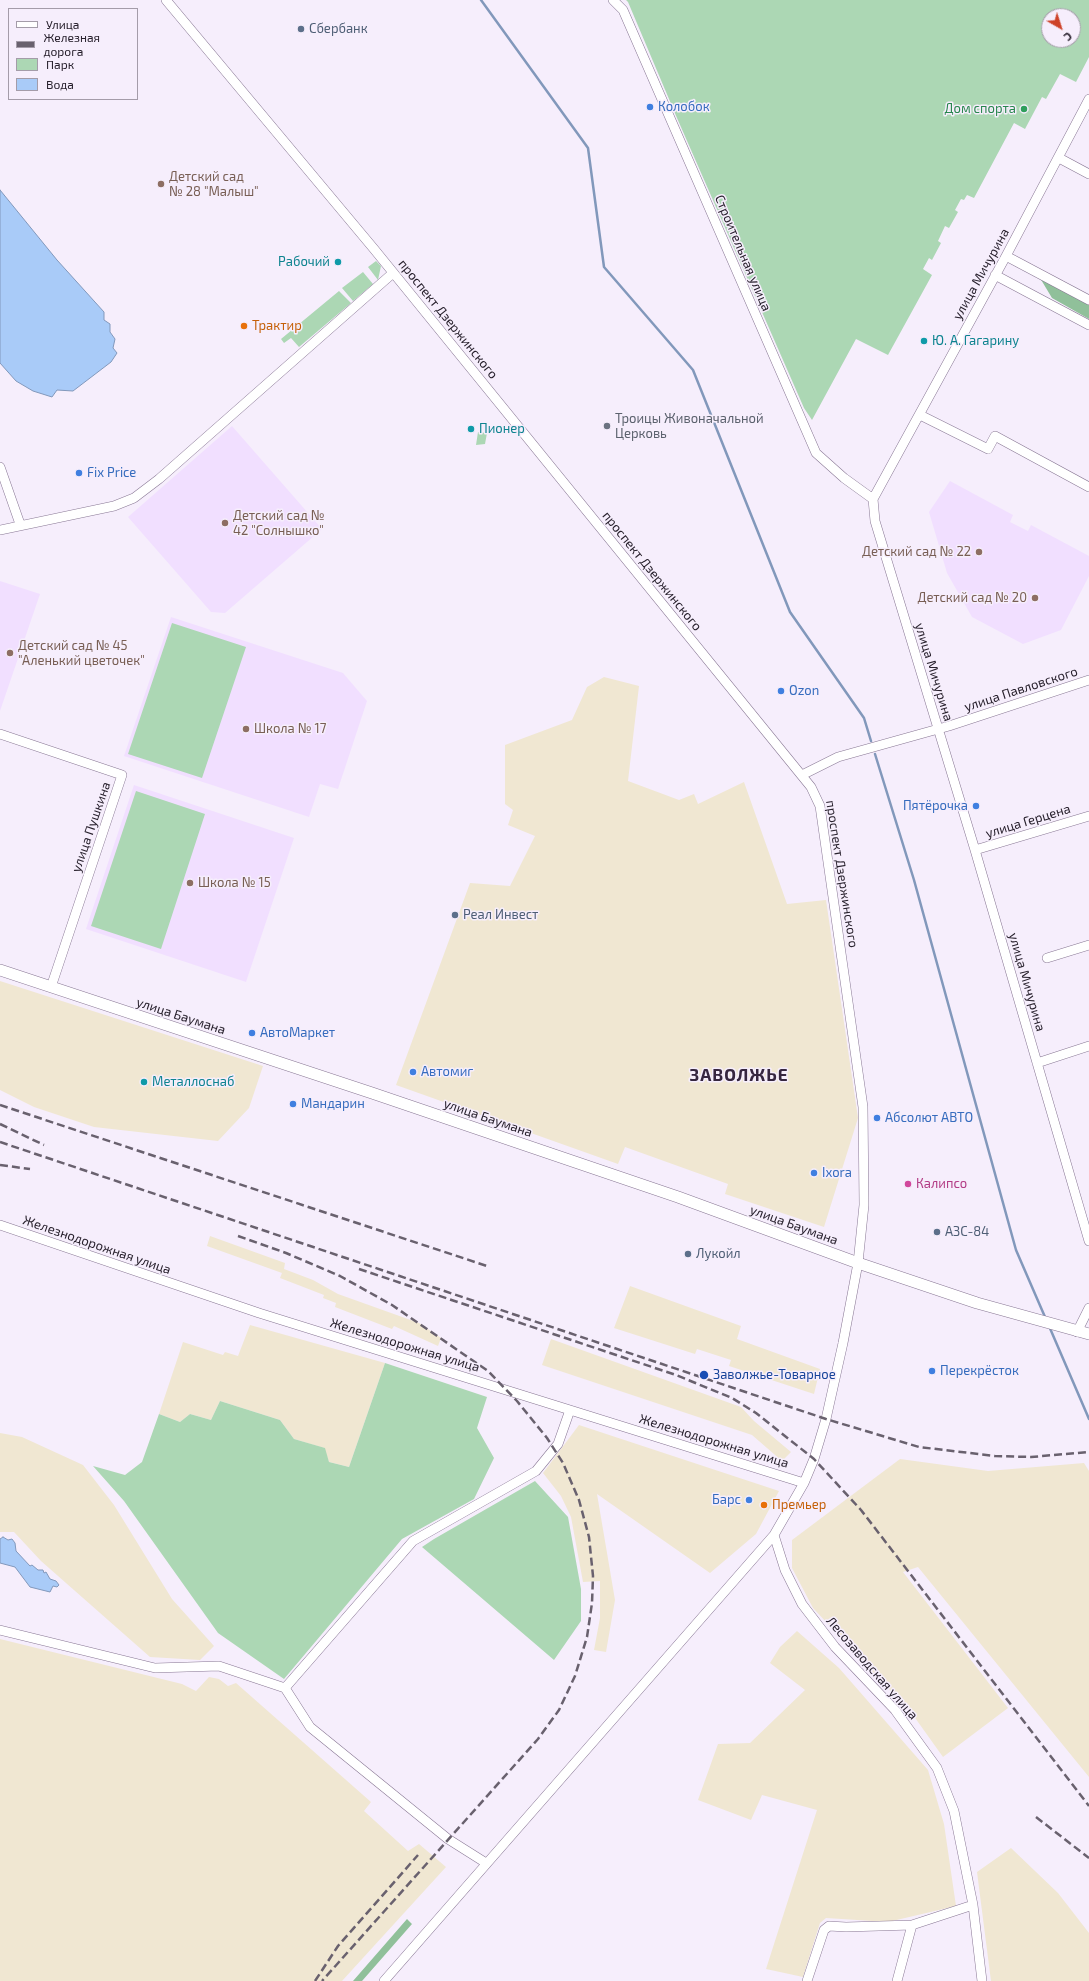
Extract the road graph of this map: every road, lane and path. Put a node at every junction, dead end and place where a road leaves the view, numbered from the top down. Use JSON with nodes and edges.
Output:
{"nodes":[{"id":1,"x":166,"y":0,"type":"edge"},
{"id":2,"x":612,"y":0,"type":"edge"},
{"id":3,"x":1089,"y":99,"type":"edge"},
{"id":4,"x":1059,"y":158,"type":"junction"},
{"id":5,"x":1089,"y":174,"type":"edge"},
{"id":6,"x":1006,"y":256,"type":"junction"},
{"id":7,"x":393,"y":273,"type":"junction"},
{"id":8,"x":995,"y":275,"type":"junction"},
{"id":9,"x":1089,"y":300,"type":"edge"},
{"id":10,"x":1089,"y":325,"type":"edge"},
{"id":11,"x":920,"y":415,"type":"junction"},
{"id":12,"x":0,"y":467,"type":"edge"},
{"id":13,"x":1089,"y":487,"type":"edge"},
{"id":14,"x":873,"y":499,"type":"junction"},
{"id":15,"x":20,"y":524,"type":"junction"},
{"id":16,"x":0,"y":530,"type":"edge"},
{"id":17,"x":1089,"y":680,"type":"edge"},
{"id":18,"x":938,"y":729,"type":"junction"},
{"id":19,"x":0,"y":734,"type":"edge"},
{"id":20,"x":802,"y":775,"type":"junction"},
{"id":21,"x":1089,"y":816,"type":"edge"},
{"id":22,"x":975,"y":850,"type":"junction"},
{"id":23,"x":1089,"y":945,"type":"edge"},
{"id":24,"x":1047,"y":958,"type":"dead end"},
{"id":25,"x":0,"y":970,"type":"edge"},
{"id":26,"x":51,"y":987,"type":"junction"},
{"id":27,"x":1089,"y":1046,"type":"edge"},
{"id":28,"x":1037,"y":1063,"type":"junction"},
{"id":29,"x":0,"y":1225,"type":"edge"},
{"id":30,"x":1089,"y":1241,"type":"edge"},
{"id":31,"x":858,"y":1263,"type":"junction"},
{"id":32,"x":1089,"y":1308,"type":"edge"},
{"id":33,"x":1077,"y":1332,"type":"junction"},
{"id":34,"x":1089,"y":1334,"type":"edge"},
{"id":35,"x":570,"y":1410,"type":"junction"},
{"id":36,"x":804,"y":1483,"type":"junction"},
{"id":37,"x":774,"y":1535,"type":"junction"},
{"id":38,"x":0,"y":1630,"type":"edge"},
{"id":39,"x":286,"y":1688,"type":"junction"},
{"id":40,"x":486,"y":1863,"type":"junction"},
{"id":41,"x":973,"y":1905,"type":"junction"},
{"id":42,"x":912,"y":1925,"type":"junction"},
{"id":43,"x":384,"y":1981,"type":"edge"},
{"id":44,"x":807,"y":1981,"type":"edge"},
{"id":45,"x":897,"y":1981,"type":"edge"},
{"id":46,"x":982,"y":1981,"type":"edge"}],
"edges":[{"from":1,"to":7,"type":"street","name":"проспект Дзержинского"},
{"from":2,"to":14,"type":"street","name":"Строительная улица"},
{"from":3,"to":4,"type":"street","name":"улица Мичурина"},
{"from":4,"to":5,"type":"street"},
{"from":4,"to":6,"type":"street","name":"улица Мичурина"},
{"from":6,"to":8,"type":"street","name":"улица Мичурина"},
{"from":6,"to":9,"type":"street"},
{"from":7,"to":15,"type":"street"},
{"from":7,"to":20,"type":"street","name":"проспект Дзержинского"},
{"from":8,"to":10,"type":"street"},
{"from":8,"to":11,"type":"street","name":"улица Мичурина"},
{"from":11,"to":13,"type":"street"},
{"from":11,"to":14,"type":"street","name":"улица Мичурина"},
{"from":12,"to":15,"type":"street"},
{"from":14,"to":18,"type":"street","name":"улица Мичурина"},
{"from":15,"to":16,"type":"street"},
{"from":17,"to":18,"type":"street","name":"улица Павловского"},
{"from":18,"to":20,"type":"street","name":"улица Павловского"},
{"from":18,"to":22,"type":"street","name":"улица Мичурина"},
{"from":19,"to":26,"type":"street","name":"улица Пушкина"},
{"from":20,"to":31,"type":"street","name":"проспект Дзержинского"},
{"from":21,"to":22,"type":"street","name":"улица Герцена"},
{"from":22,"to":28,"type":"street","name":"улица Мичурина"},
{"from":23,"to":24,"type":"street"},
{"from":25,"to":26,"type":"main road","name":"улица Баумана"},
{"from":26,"to":31,"type":"main road","name":"улица Баумана"},
{"from":27,"to":28,"type":"street"},
{"from":28,"to":30,"type":"street","name":"улица Мичурина"},
{"from":29,"to":35,"type":"street","name":"Железнодорожная улица"},
{"from":31,"to":33,"type":"main road","name":"улица Баумана"},
{"from":31,"to":36,"type":"street","name":"проспект Дзержинского"},
{"from":32,"to":33,"type":"street"},
{"from":33,"to":34,"type":"main road","name":"улица Баумана"},
{"from":35,"to":36,"type":"street","name":"Железнодорожная улица"},
{"from":35,"to":39,"type":"street"},
{"from":36,"to":37,"type":"street","name":"проспект Дзержинского"},
{"from":37,"to":40,"type":"street","name":"проспект Дзержинского"},
{"from":37,"to":41,"type":"street","name":"Лесозаводская улица"},
{"from":38,"to":39,"type":"street"},
{"from":39,"to":40,"type":"street"},
{"from":40,"to":43,"type":"street","name":"проспект Дзержинского"},
{"from":41,"to":42,"type":"street"},
{"from":41,"to":46,"type":"street","name":"Лесозаводская улица"},
{"from":42,"to":44,"type":"street"},
{"from":42,"to":45,"type":"street"}]}
